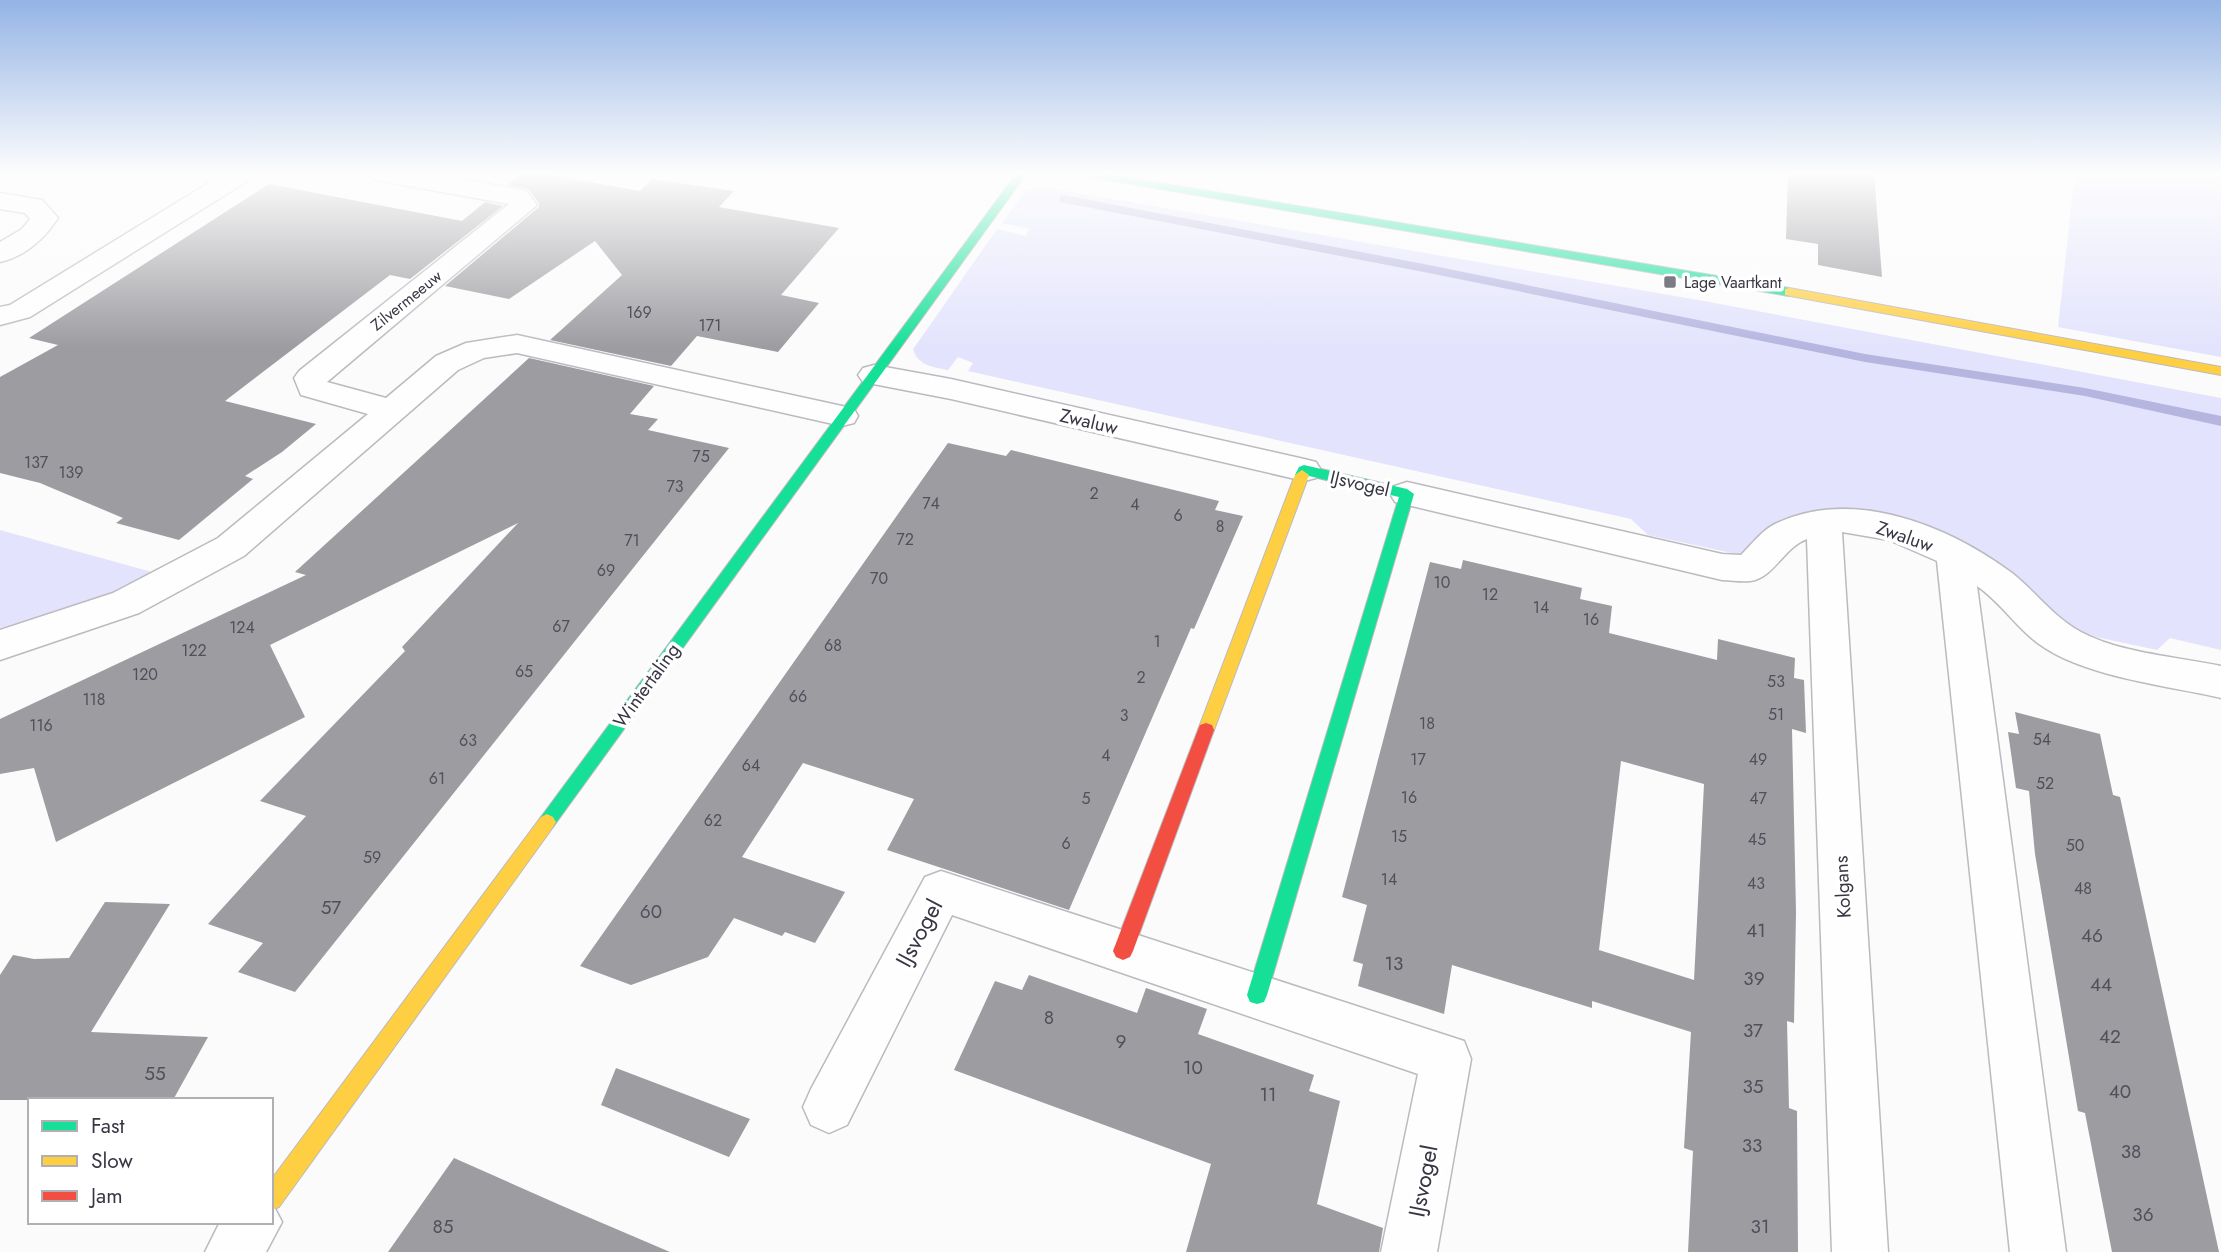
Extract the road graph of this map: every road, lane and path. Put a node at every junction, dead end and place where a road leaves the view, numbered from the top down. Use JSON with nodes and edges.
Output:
{"nodes":[{"id":1,"x":35,"y":231,"type":"edge"},
{"id":2,"x":149,"y":231,"type":"edge"},
{"id":3,"x":491,"y":231,"type":"edge"},
{"id":4,"x":979,"y":231,"type":"edge"},
{"id":5,"x":1434,"y":231,"type":"edge"},
{"id":6,"x":0,"y":254,"type":"edge"},
{"id":7,"x":0,"y":316,"type":"edge"},
{"id":8,"x":2221,"y":371,"type":"edge"},
{"id":9,"x":874,"y":375,"type":"junction"},
{"id":10,"x":392,"y":410,"type":"junction"},
{"id":11,"x":842,"y":416,"type":"junction"},
{"id":12,"x":1304,"y":470,"type":"junction"},
{"id":13,"x":1407,"y":494,"type":"junction"},
{"id":14,"x":1824,"y":521,"type":"junction"},
{"id":15,"x":1955,"y":555,"type":"junction"},
{"id":16,"x":0,"y":645,"type":"edge"},
{"id":17,"x":2221,"y":682,"type":"edge"},
{"id":18,"x":1123,"y":951,"type":"junction"},
{"id":19,"x":1257,"y":995,"type":"junction"},
{"id":20,"x":829,"y":1107,"type":"dead end"},
{"id":21,"x":273,"y":1196,"type":"edge"},
{"id":22,"x":253,"y":1224,"type":"edge"},
{"id":23,"x":233,"y":1252,"type":"edge"},
{"id":24,"x":1409,"y":1252,"type":"edge"},
{"id":25,"x":1860,"y":1252,"type":"edge"},
{"id":26,"x":2038,"y":1252,"type":"edge"}],
"edges":[{"from":1,"to":6,"type":"street"},
{"from":2,"to":7,"type":"street"},
{"from":3,"to":10,"type":"street","name":"Zilvermeeuw"},
{"from":4,"to":9,"type":"street","name":"Wintertaling"},
{"from":5,"to":8,"type":"street"},
{"from":9,"to":11,"type":"street","name":"Wintertaling"},
{"from":9,"to":12,"type":"street","name":"Zwaluw"},
{"from":10,"to":11,"type":"street"},
{"from":10,"to":16,"type":"street"},
{"from":11,"to":21,"type":"street","name":"Wintertaling"},
{"from":12,"to":13,"type":"street","name":"IJsvogel"},
{"from":12,"to":18,"type":"street","name":"IJsvogel"},
{"from":13,"to":14,"type":"street","name":"Zwaluw"},
{"from":13,"to":19,"type":"street","name":"IJsvogel"},
{"from":14,"to":15,"type":"street","name":"Zwaluw"},
{"from":14,"to":25,"type":"street","name":"Kolgans"},
{"from":15,"to":17,"type":"street","name":"Zwaluw"},
{"from":15,"to":26,"type":"street"},
{"from":18,"to":19,"type":"street","name":"IJsvogel"},
{"from":18,"to":20,"type":"street","name":"IJsvogel"},
{"from":19,"to":24,"type":"street","name":"IJsvogel"},
{"from":22,"to":23,"type":"street"}]}
